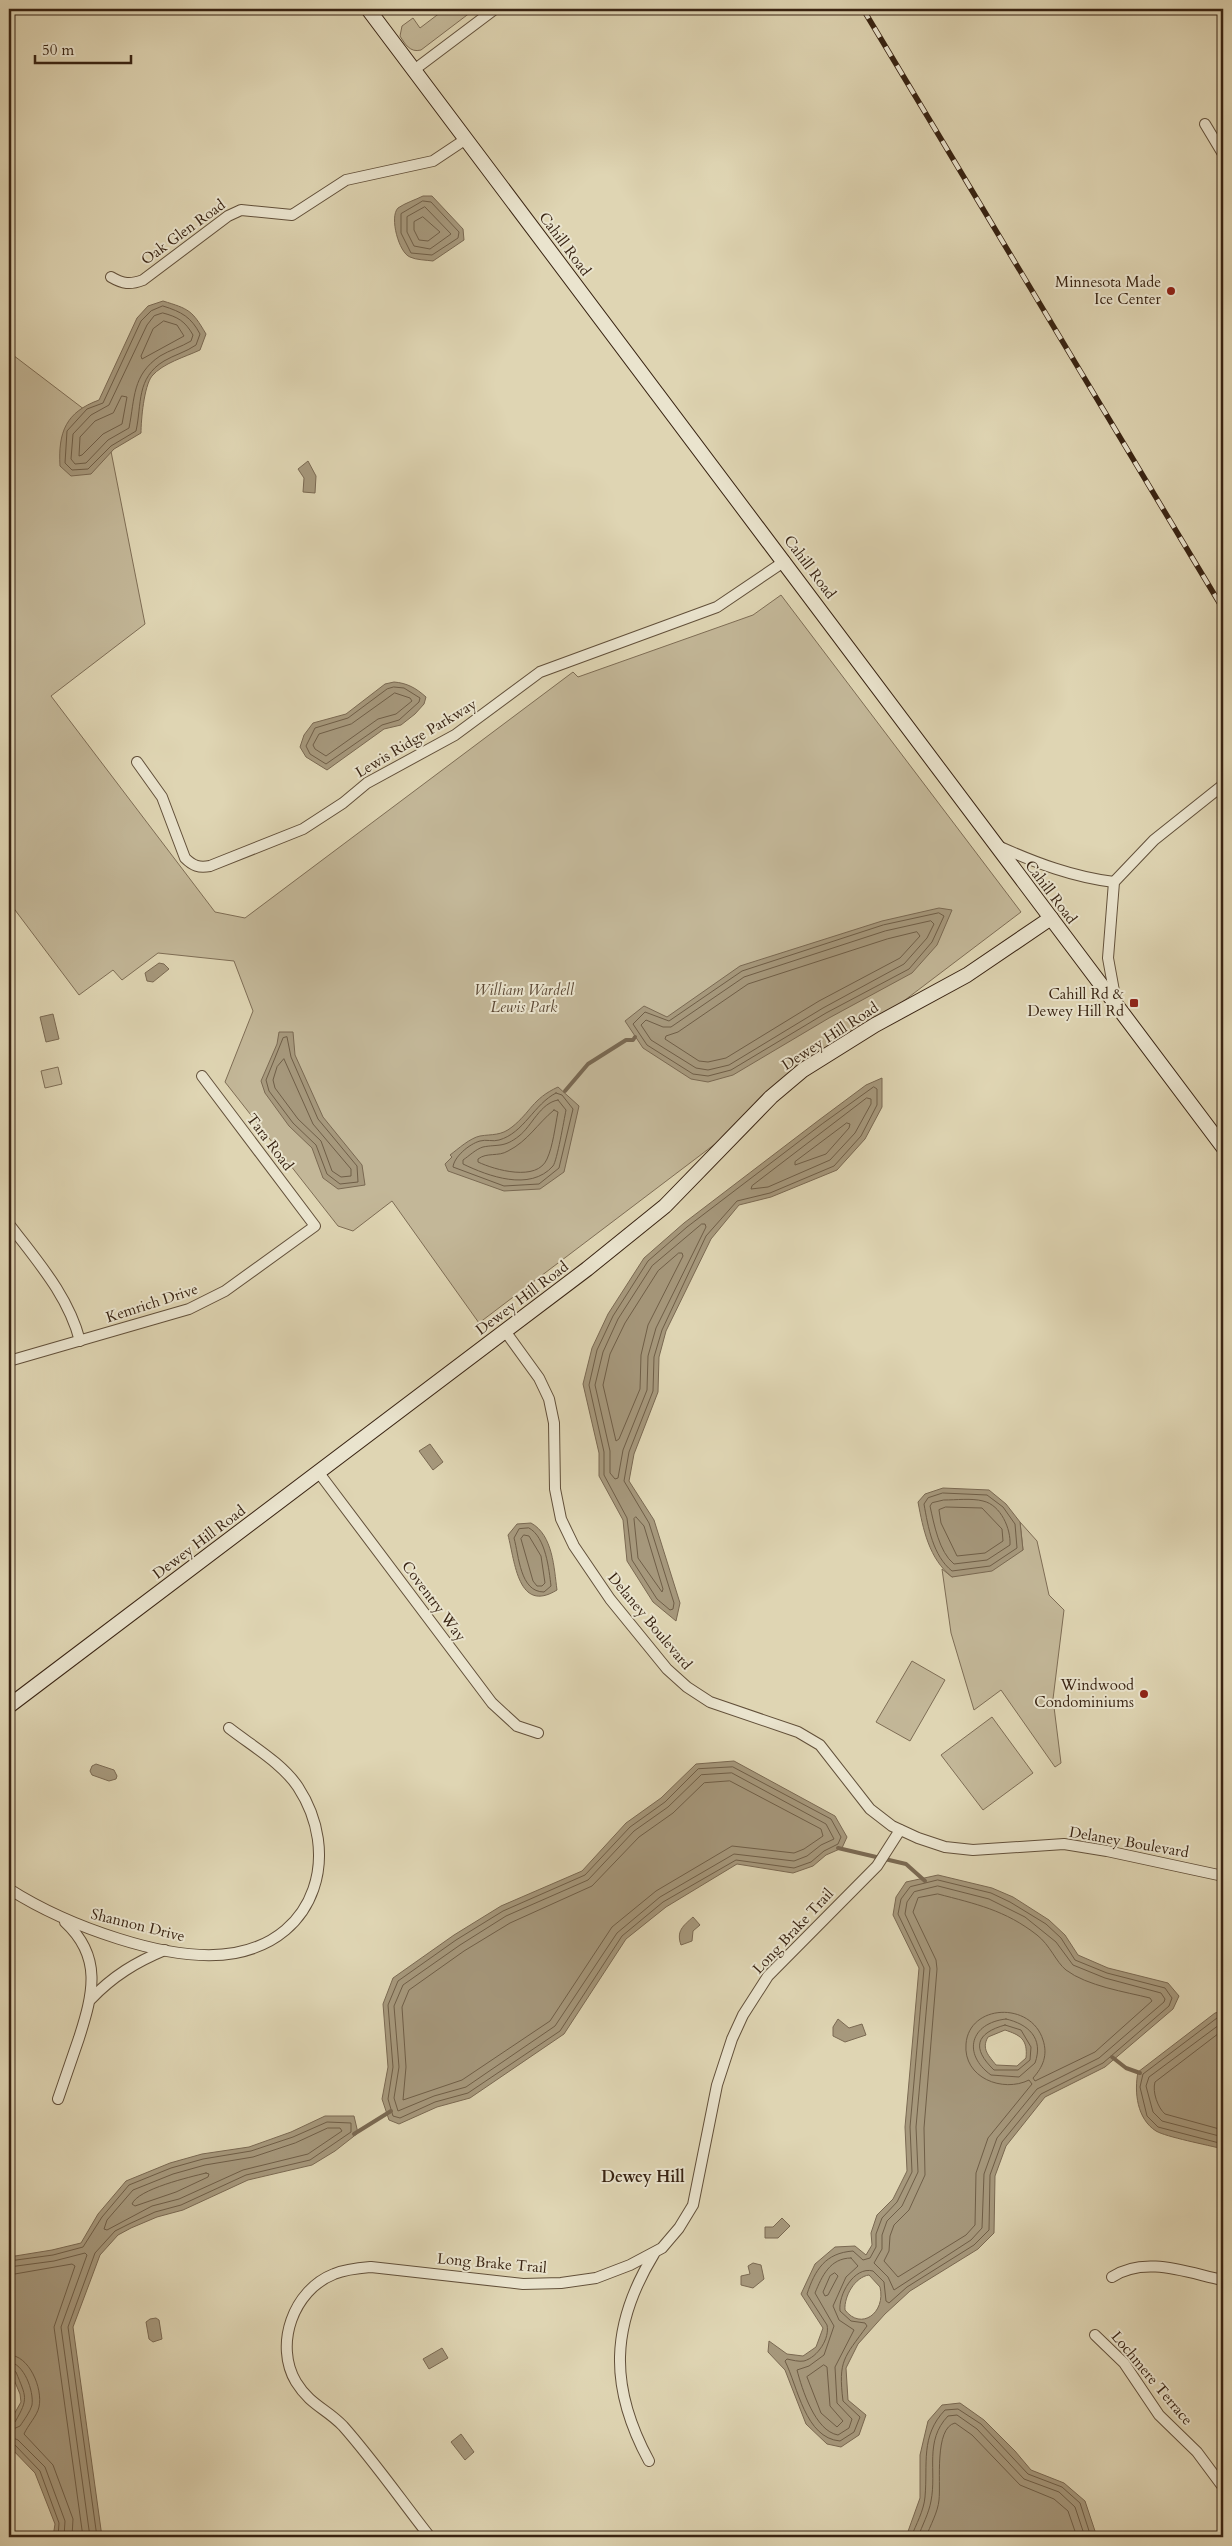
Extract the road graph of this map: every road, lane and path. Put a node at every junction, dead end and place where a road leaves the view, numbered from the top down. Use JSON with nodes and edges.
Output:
{"nodes":[{"id":1,"x":368,"y":9,"type":"edge"},
{"id":2,"x":495,"y":9,"type":"edge"},
{"id":3,"x":414,"y":70,"type":"junction"},
{"id":4,"x":1205,"y":124,"type":"dead end"},
{"id":5,"x":466,"y":139,"type":"junction"},
{"id":6,"x":1223,"y":154,"type":"edge"},
{"id":7,"x":111,"y":277,"type":"dead end"},
{"id":8,"x":785,"y":561,"type":"junction"},
{"id":9,"x":137,"y":762,"type":"dead end"},
{"id":10,"x":1223,"y":785,"type":"edge"},
{"id":11,"x":995,"y":845,"type":"junction"},
{"id":12,"x":1114,"y":882,"type":"junction"},
{"id":13,"x":1051,"y":918,"type":"junction"},
{"id":14,"x":1117,"y":1008,"type":"junction"},
{"id":15,"x":202,"y":1076,"type":"dead end"},
{"id":16,"x":1223,"y":1147,"type":"edge"},
{"id":17,"x":9,"y":1224,"type":"edge"},
{"id":18,"x":315,"y":1226,"type":"joint"},
{"id":19,"x":505,"y":1331,"type":"junction"},
{"id":20,"x":80,"y":1341,"type":"junction"},
{"id":21,"x":9,"y":1360,"type":"edge"},
{"id":22,"x":318,"y":1473,"type":"junction"},
{"id":23,"x":9,"y":1706,"type":"edge"},
{"id":24,"x":229,"y":1728,"type":"dead end"},
{"id":25,"x":538,"y":1732,"type":"dead end"},
{"id":26,"x":900,"y":1830,"type":"junction"},
{"id":27,"x":1223,"y":1876,"type":"edge"},
{"id":28,"x":9,"y":1889,"type":"edge"},
{"id":29,"x":60,"y":1918,"type":"junction"},
{"id":30,"x":165,"y":1950,"type":"junction"},
{"id":31,"x":91,"y":1999,"type":"junction"},
{"id":32,"x":58,"y":2100,"type":"dead end"},
{"id":33,"x":654,"y":2253,"type":"junction"},
{"id":34,"x":1112,"y":2277,"type":"dead end"},
{"id":35,"x":1223,"y":2280,"type":"edge"},
{"id":36,"x":1095,"y":2335,"type":"dead end"},
{"id":37,"x":649,"y":2461,"type":"dead end"},
{"id":38,"x":1223,"y":2487,"type":"edge"},
{"id":39,"x":430,"y":2537,"type":"edge"}],
"edges":[{"from":1,"to":3,"type":"street","name":"Cahill Road"},
{"from":2,"to":3,"type":"street"},
{"from":3,"to":5,"type":"street","name":"Cahill Road"},
{"from":4,"to":6,"type":"street"},
{"from":5,"to":7,"type":"street","name":"Oak Glen Road"},
{"from":5,"to":8,"type":"street","name":"Cahill Road"},
{"from":8,"to":9,"type":"street","name":"Lewis Ridge Parkway"},
{"from":8,"to":11,"type":"street","name":"Cahill Road"},
{"from":10,"to":12,"type":"street"},
{"from":11,"to":12,"type":"street"},
{"from":11,"to":13,"type":"street","name":"Cahill Road"},
{"from":12,"to":14,"type":"street"},
{"from":13,"to":14,"type":"street","name":"Cahill Road"},
{"from":13,"to":19,"type":"street","name":"Dewey Hill Road"},
{"from":14,"to":16,"type":"street","name":"Cahill Road"},
{"from":15,"to":18,"type":"street","name":"Tara Road"},
{"from":17,"to":20,"type":"street"},
{"from":18,"to":20,"type":"street","name":"Kemrich Drive"},
{"from":19,"to":22,"type":"street","name":"Dewey Hill Road"},
{"from":19,"to":26,"type":"street","name":"Delaney Boulevard"},
{"from":20,"to":21,"type":"street","name":"Kemrich Drive"},
{"from":22,"to":23,"type":"street","name":"Dewey Hill Road"},
{"from":22,"to":25,"type":"street","name":"Coventry Way"},
{"from":24,"to":30,"type":"street","name":"Shannon Drive"},
{"from":26,"to":27,"type":"street","name":"Delaney Boulevard"},
{"from":26,"to":33,"type":"street","name":"Long Brake Trail"},
{"from":28,"to":29,"type":"street","name":"Shannon Drive"},
{"from":29,"to":30,"type":"street","name":"Shannon Drive"},
{"from":29,"to":31,"type":"street"},
{"from":30,"to":31,"type":"street"},
{"from":31,"to":32,"type":"street"},
{"from":33,"to":37,"type":"street"},
{"from":33,"to":39,"type":"street","name":"Long Brake Trail"},
{"from":34,"to":35,"type":"street"},
{"from":36,"to":38,"type":"street","name":"Lochmere Terrace"}]}
